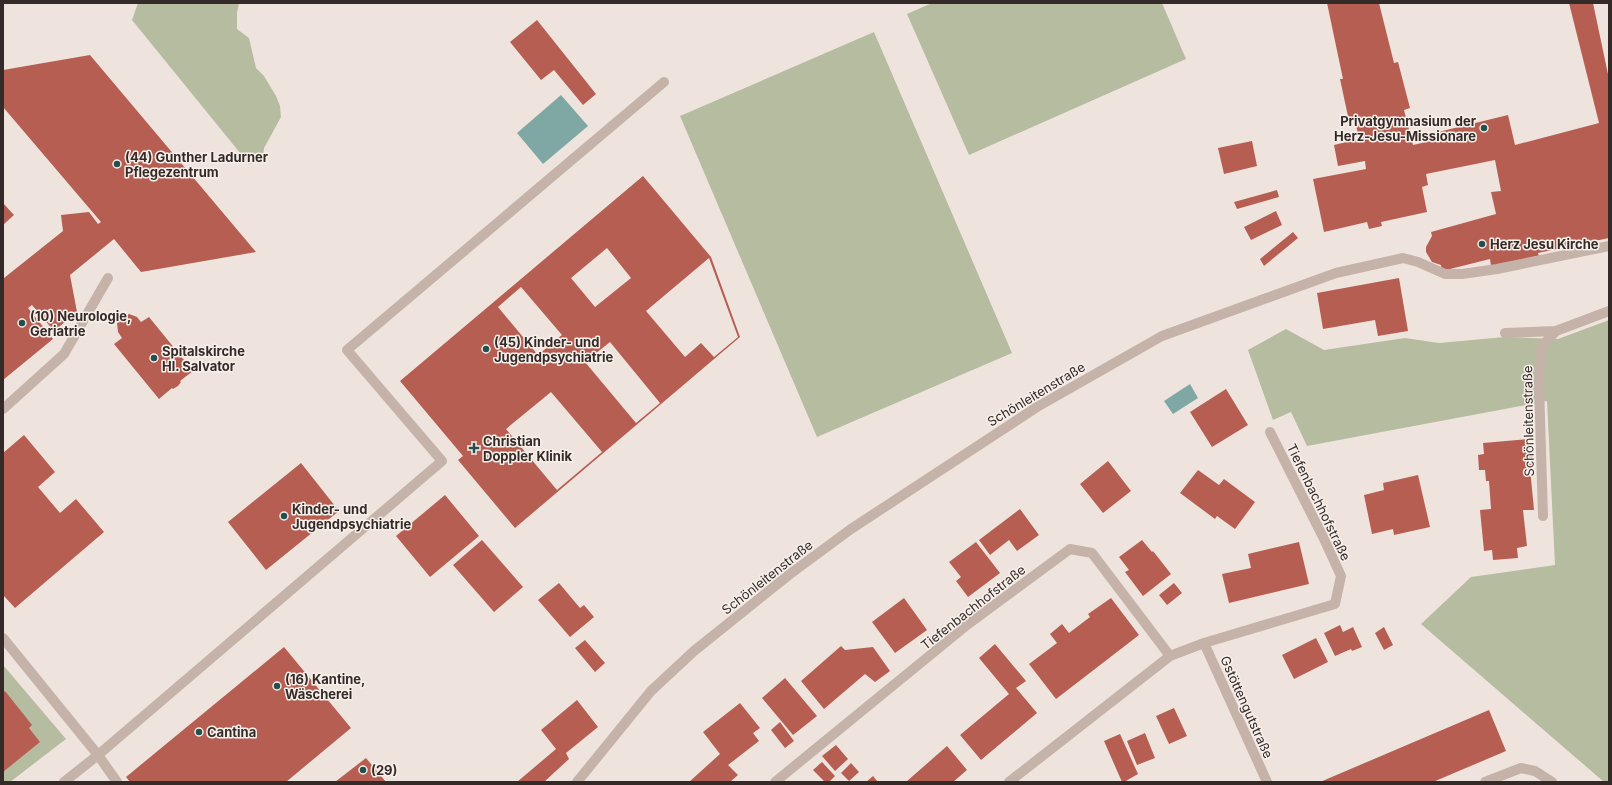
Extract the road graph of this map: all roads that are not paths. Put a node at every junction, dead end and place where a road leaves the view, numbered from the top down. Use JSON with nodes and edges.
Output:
{"nodes":[{"id":1,"x":664,"y":82,"type":"dead end"},
{"id":2,"x":1609,"y":246,"type":"edge"},
{"id":3,"x":108,"y":278,"type":"dead end"},
{"id":4,"x":1609,"y":311,"type":"edge"},
{"id":5,"x":1556,"y":331,"type":"junction"},
{"id":6,"x":1505,"y":333,"type":"dead end"},
{"id":7,"x":3,"y":409,"type":"edge"},
{"id":8,"x":1270,"y":432,"type":"dead end"},
{"id":9,"x":1543,"y":516,"type":"dead end"},
{"id":10,"x":3,"y":638,"type":"edge"},
{"id":11,"x":1204,"y":643,"type":"junction"},
{"id":12,"x":1170,"y":656,"type":"junction"},
{"id":13,"x":98,"y":755,"type":"junction"},
{"id":14,"x":64,"y":782,"type":"edge"},
{"id":15,"x":116,"y":782,"type":"edge"},
{"id":16,"x":577,"y":782,"type":"edge"},
{"id":17,"x":775,"y":782,"type":"edge"},
{"id":18,"x":1009,"y":782,"type":"edge"},
{"id":19,"x":1267,"y":782,"type":"edge"},
{"id":20,"x":1485,"y":782,"type":"edge"},
{"id":21,"x":1552,"y":782,"type":"edge"}],
"edges":[{"from":1,"to":13,"type":"street"},
{"from":2,"to":16,"type":"street","name":"Schönleitenstraße"},
{"from":3,"to":7,"type":"street"},
{"from":4,"to":5,"type":"street","name":"Schönleitenstraße"},
{"from":5,"to":6,"type":"street","name":"Schönleitenstraße"},
{"from":5,"to":9,"type":"street","name":"Schönleitenstraße"},
{"from":8,"to":11,"type":"street","name":"Tiefenbachhofstraße"},
{"from":10,"to":13,"type":"street"},
{"from":11,"to":12,"type":"street","name":"Tiefenbachhofstraße"},
{"from":11,"to":19,"type":"street","name":"Gstöttengutstraße"},
{"from":12,"to":17,"type":"street","name":"Tiefenbachhofstraße"},
{"from":12,"to":18,"type":"street","name":"Tiefenbachhofstraße"},
{"from":13,"to":14,"type":"street"},
{"from":13,"to":15,"type":"street"},
{"from":20,"to":21,"type":"street"}]}
